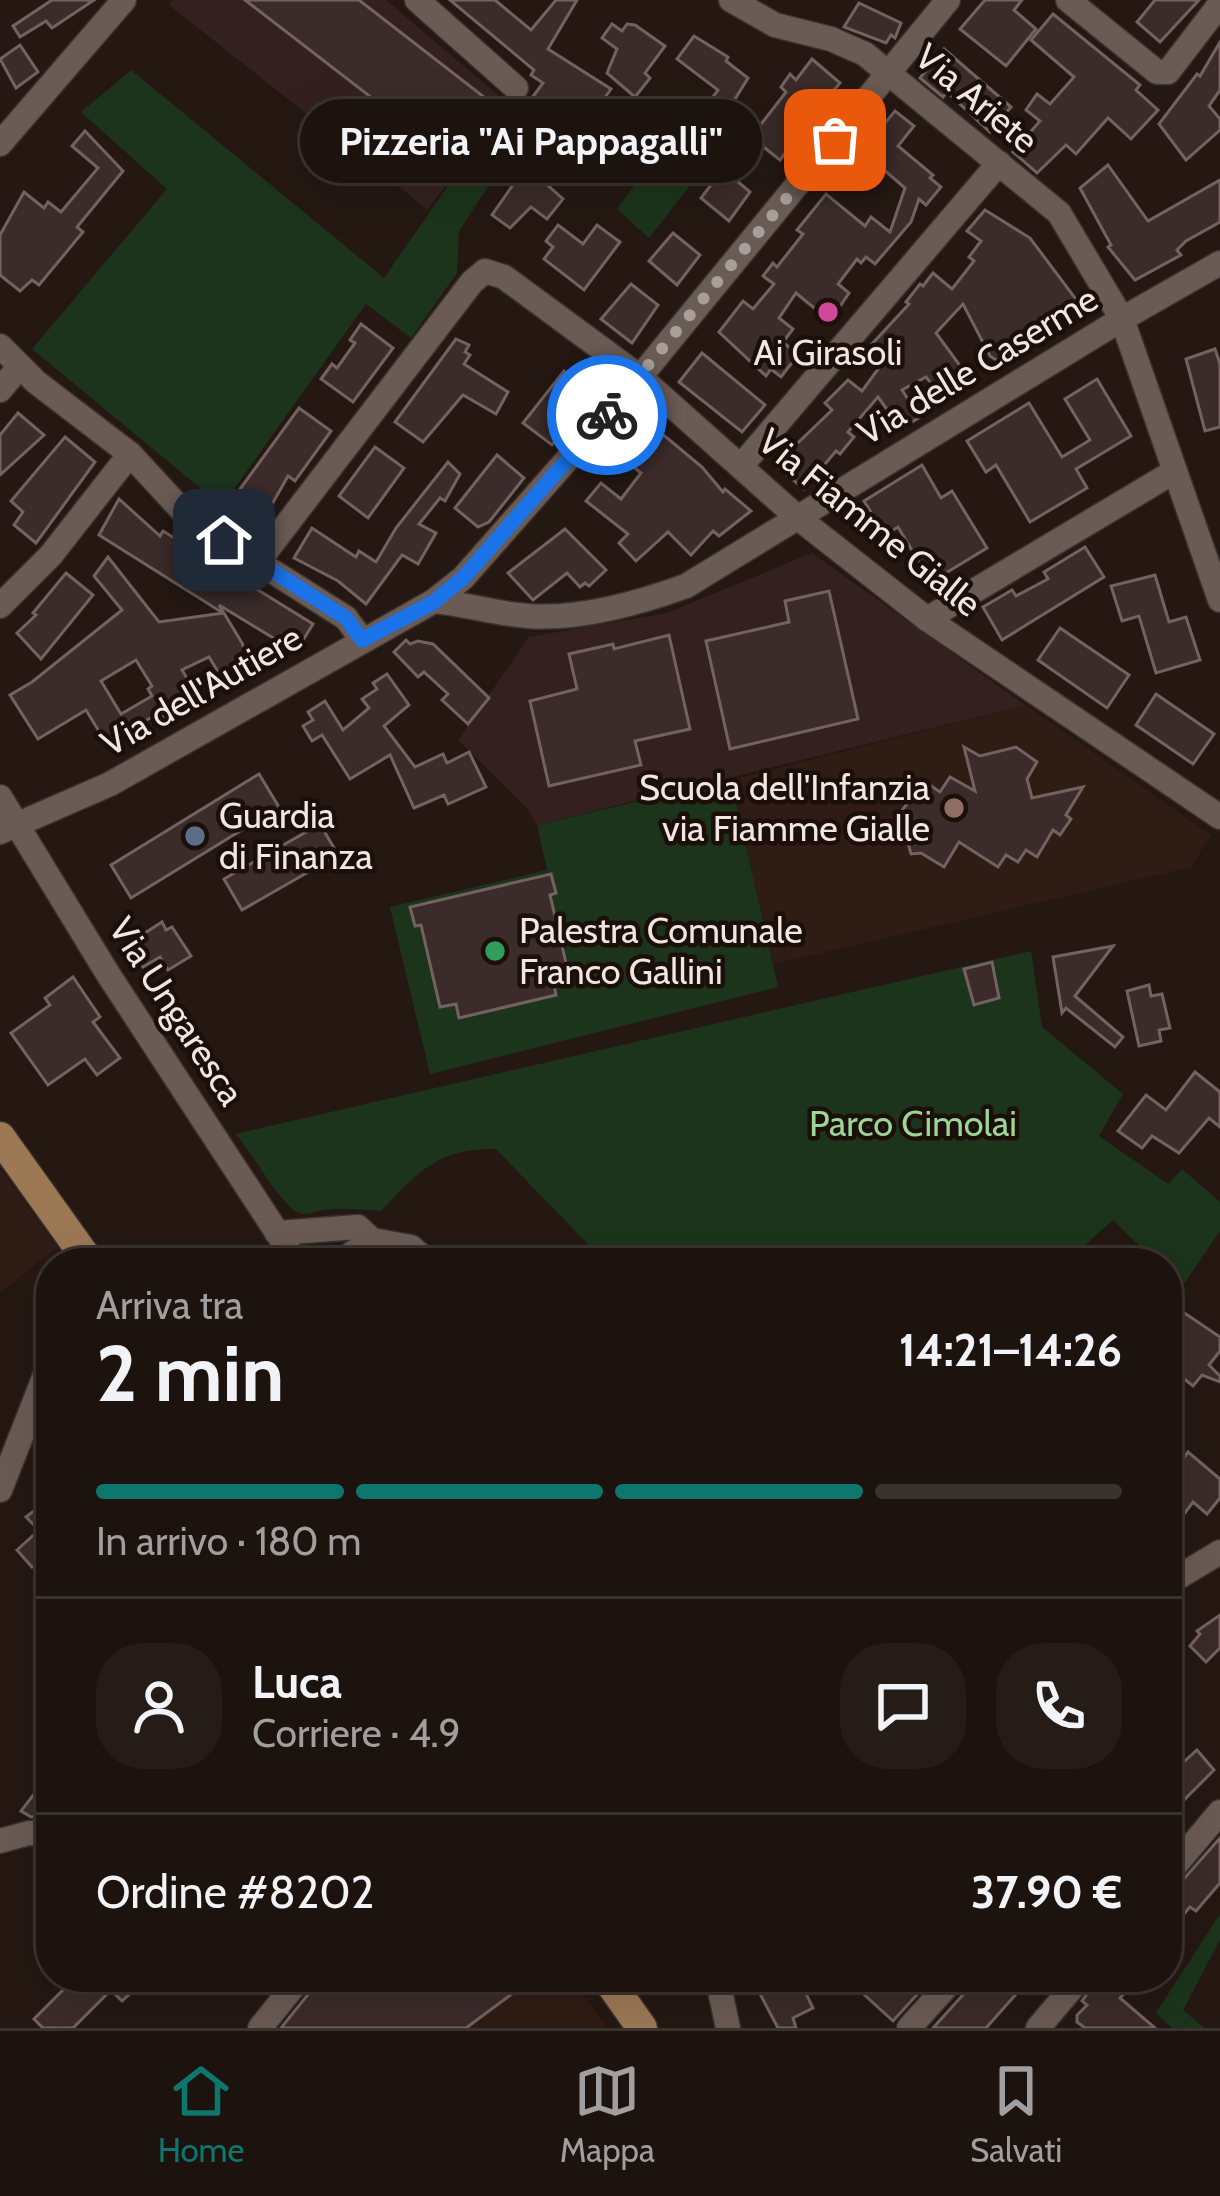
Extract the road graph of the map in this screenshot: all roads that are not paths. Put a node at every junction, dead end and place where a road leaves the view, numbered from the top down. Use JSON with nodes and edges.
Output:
{"nodes":[{"id":1,"x":124,"y":0,"type":"edge"},
{"id":2,"x":417,"y":0,"type":"edge"},
{"id":3,"x":731,"y":0,"type":"edge"},
{"id":4,"x":948,"y":0,"type":"edge"},
{"id":5,"x":1068,"y":0,"type":"edge"},
{"id":6,"x":1220,"y":4,"type":"edge"},
{"id":7,"x":890,"y":72,"type":"junction"},
{"id":8,"x":516,"y":88,"type":"dead end"},
{"id":9,"x":0,"y":105,"type":"edge"},
{"id":10,"x":7,"y":135,"type":"edge"},
{"id":11,"x":998,"y":163,"type":"junction"},
{"id":12,"x":1220,"y":263,"type":"edge"},
{"id":13,"x":1122,"y":319,"type":"junction"},
{"id":14,"x":0,"y":346,"type":"edge"},
{"id":15,"x":20,"y":366,"type":"junction"},
{"id":16,"x":640,"y":377,"type":"junction"},
{"id":17,"x":0,"y":390,"type":"edge"},
{"id":18,"x":130,"y":454,"type":"junction"},
{"id":19,"x":741,"y":466,"type":"junction"},
{"id":20,"x":1175,"y":471,"type":"junction"},
{"id":21,"x":797,"y":517,"type":"junction"},
{"id":22,"x":258,"y":562,"type":"junction"},
{"id":23,"x":1215,"y":563,"type":"edge"},
{"id":24,"x":1220,"y":600,"type":"edge"},
{"id":25,"x":434,"y":602,"type":"junction"},
{"id":26,"x":0,"y":605,"type":"edge"},
{"id":27,"x":927,"y":619,"type":"junction"},
{"id":28,"x":362,"y":640,"type":"junction"},
{"id":29,"x":0,"y":797,"type":"edge"},
{"id":30,"x":1220,"y":818,"type":"edge"},
{"id":31,"x":8,"y":829,"type":"edge"},
{"id":32,"x":0,"y":1137,"type":"edge"},
{"id":33,"x":319,"y":1232,"type":"junction"},
{"id":34,"x":277,"y":1233,"type":"junction"},
{"id":35,"x":372,"y":1240,"type":"junction"},
{"id":36,"x":79,"y":1248,"type":"edge"},
{"id":37,"x":287,"y":1248,"type":"edge"},
{"id":38,"x":306,"y":1248,"type":"edge"},
{"id":39,"x":360,"y":1248,"type":"edge"},
{"id":40,"x":412,"y":1248,"type":"edge"},
{"id":41,"x":36,"y":1398,"type":"edge"},
{"id":42,"x":0,"y":1490,"type":"edge"},
{"id":43,"x":1220,"y":1552,"type":"edge"},
{"id":44,"x":1182,"y":1575,"type":"edge"},
{"id":45,"x":1218,"y":1817,"type":"edge"},
{"id":46,"x":36,"y":1833,"type":"edge"},
{"id":47,"x":0,"y":1841,"type":"edge"},
{"id":48,"x":1182,"y":1858,"type":"edge"},
{"id":49,"x":289,"y":1992,"type":"edge"},
{"id":50,"x":617,"y":1992,"type":"edge"},
{"id":51,"x":721,"y":1992,"type":"edge"},
{"id":52,"x":941,"y":1992,"type":"edge"},
{"id":53,"x":1070,"y":1992,"type":"edge"},
{"id":54,"x":1044,"y":2026,"type":"edge"},
{"id":55,"x":260,"y":2028,"type":"edge"},
{"id":56,"x":642,"y":2028,"type":"edge"},
{"id":57,"x":728,"y":2028,"type":"edge"},
{"id":58,"x":909,"y":2028,"type":"edge"}],
"edges":[{"from":1,"to":10,"type":"street"},
{"from":2,"to":8,"type":"street"},
{"from":3,"to":7,"type":"street","name":"Via Ariete"},
{"from":4,"to":7,"type":"street","name":"Via dell'Autiere"},
{"from":5,"to":6,"type":"street"},
{"from":7,"to":11,"type":"street","name":"Via Ariete"},
{"from":7,"to":16,"type":"street","name":"Via dell'Autiere"},
{"from":9,"to":10,"type":"street"},
{"from":11,"to":13,"type":"street","name":"Via Ariete"},
{"from":11,"to":19,"type":"street"},
{"from":12,"to":13,"type":"street","name":"Via delle Caserme"},
{"from":13,"to":20,"type":"street","name":"Via Ariete"},
{"from":13,"to":21,"type":"street","name":"Via delle Caserme"},
{"from":14,"to":15,"type":"street"},
{"from":15,"to":17,"type":"street"},
{"from":15,"to":18,"type":"street"},
{"from":16,"to":19,"type":"street","name":"Via Fiamme Gialle"},
{"from":16,"to":22,"type":"street","name":"Via Fiamme Gialle"},
{"from":16,"to":25,"type":"street","name":"Via dell'Autiere"},
{"from":18,"to":22,"type":"street"},
{"from":18,"to":26,"type":"street"},
{"from":19,"to":21,"type":"street","name":"Via Fiamme Gialle"},
{"from":20,"to":23,"type":"street","name":"Via Ariete"},
{"from":20,"to":27,"type":"street"},
{"from":21,"to":25,"type":"street","name":"Via delle Caserme"},
{"from":21,"to":27,"type":"street","name":"Via Fiamme Gialle"},
{"from":22,"to":28,"type":"street"},
{"from":23,"to":24,"type":"street","name":"Via Ariete"},
{"from":25,"to":28,"type":"street","name":"Via dell'Autiere"},
{"from":27,"to":30,"type":"street","name":"Via Fiamme Gialle"},
{"from":28,"to":31,"type":"street","name":"Via dell'Autiere"},
{"from":29,"to":31,"type":"street","name":"Via Ungaresca"},
{"from":31,"to":34,"type":"street","name":"Via Ungaresca"},
{"from":32,"to":36,"type":"main road"},
{"from":33,"to":34,"type":"street"},
{"from":33,"to":35,"type":"street"},
{"from":33,"to":38,"type":"street"},
{"from":34,"to":37,"type":"street","name":"Via Ungaresca"},
{"from":35,"to":39,"type":"street"},
{"from":35,"to":40,"type":"street"},
{"from":41,"to":42,"type":"street"},
{"from":43,"to":44,"type":"street"},
{"from":45,"to":48,"type":"street"},
{"from":46,"to":47,"type":"street"},
{"from":49,"to":55,"type":"street"},
{"from":50,"to":56,"type":"main road"},
{"from":51,"to":57,"type":"street"},
{"from":52,"to":58,"type":"street"},
{"from":53,"to":54,"type":"street"}]}
